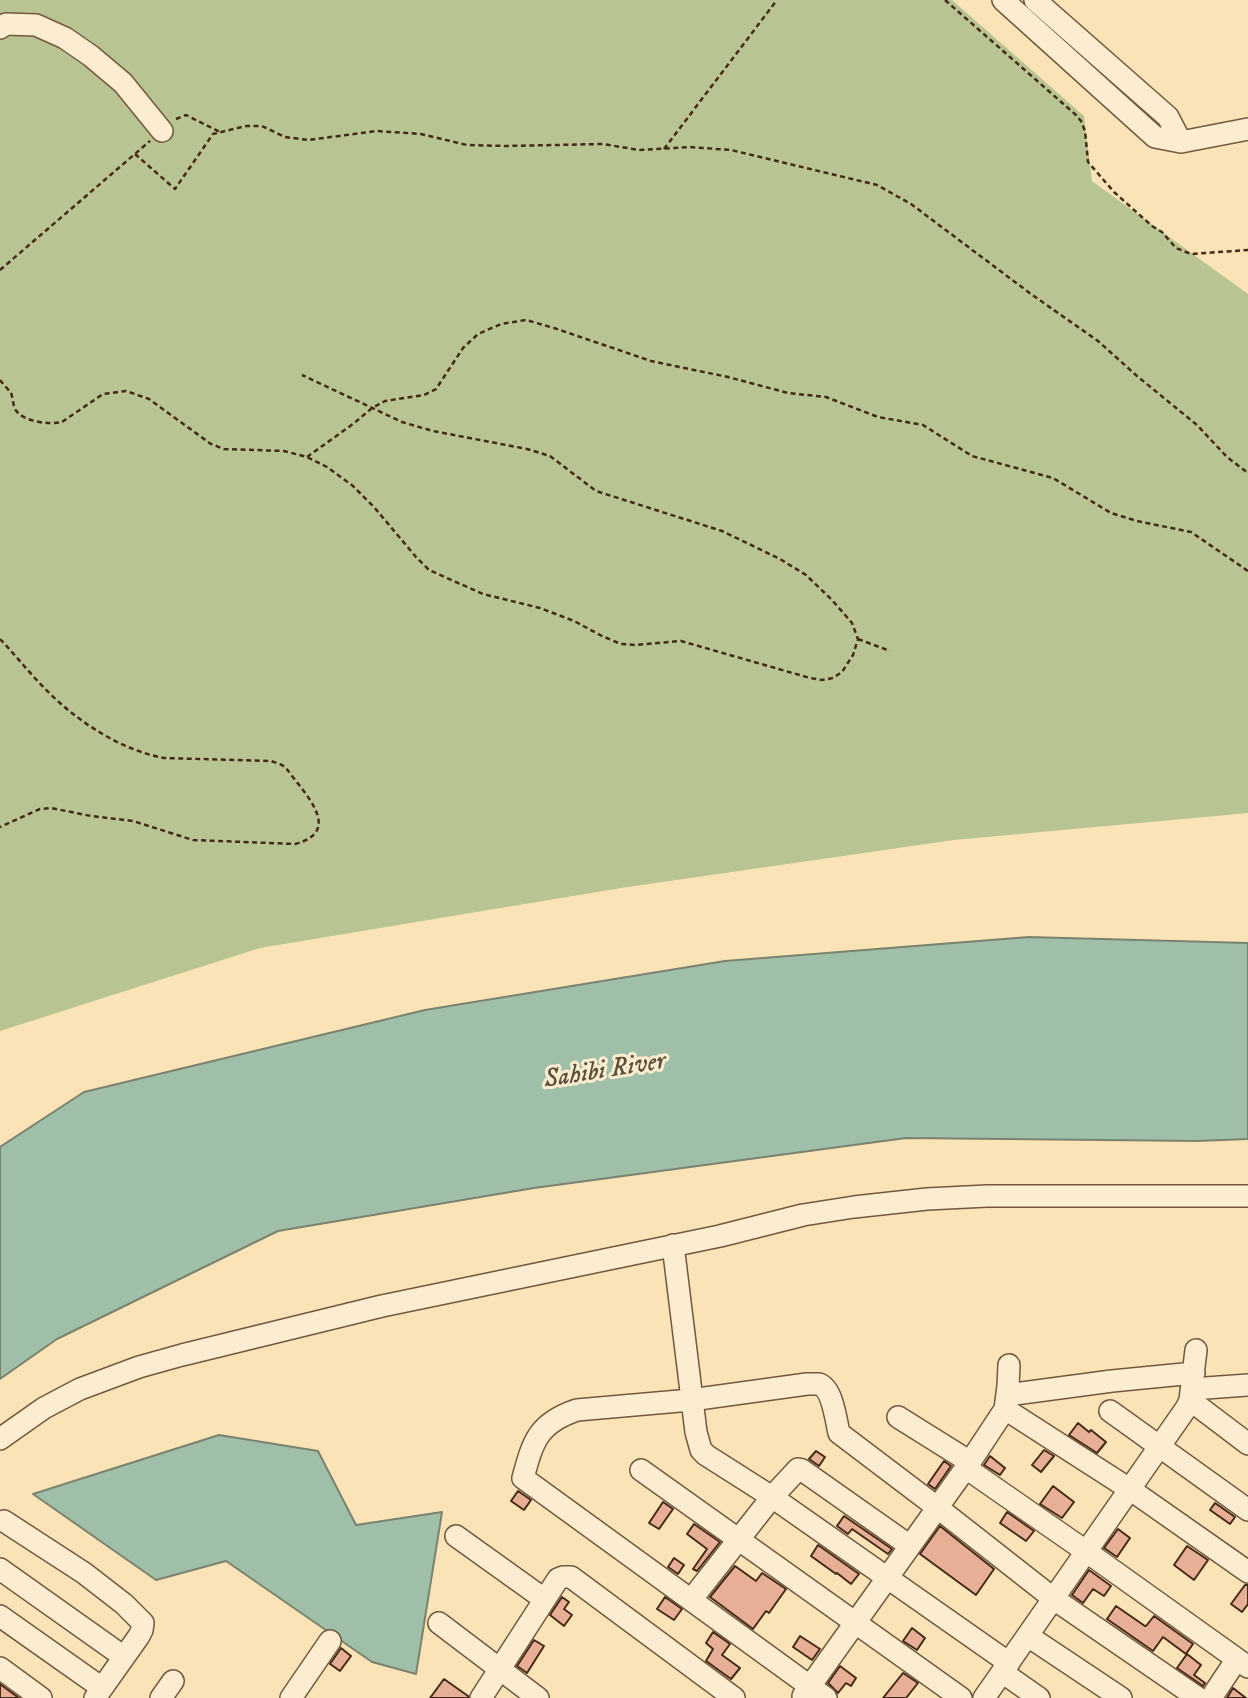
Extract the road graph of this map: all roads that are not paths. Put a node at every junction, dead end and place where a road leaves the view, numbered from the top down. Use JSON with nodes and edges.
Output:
{"nodes":[{"id":1,"x":1003,"y":0,"type":"edge"},
{"id":2,"x":1035,"y":0,"type":"edge"},
{"id":3,"x":2,"y":23,"type":"edge"},
{"id":4,"x":1248,"y":129,"type":"edge"},
{"id":5,"x":162,"y":131,"type":"road end"},
{"id":6,"x":1181,"y":142,"type":"junction"},
{"id":7,"x":1248,"y":1196,"type":"edge"},
{"id":8,"x":673,"y":1245,"type":"junction"},
{"id":9,"x":1196,"y":1350,"type":"dead end"},
{"id":10,"x":1009,"y":1365,"type":"dead end"},
{"id":11,"x":1248,"y":1385,"type":"edge"},
{"id":12,"x":1192,"y":1387,"type":"junction"},
{"id":13,"x":691,"y":1400,"type":"junction"},
{"id":14,"x":1006,"y":1402,"type":"junction"},
{"id":15,"x":1110,"y":1411,"type":"dead end"},
{"id":16,"x":898,"y":1417,"type":"dead end"},
{"id":17,"x":0,"y":1439,"type":"edge"},
{"id":18,"x":1248,"y":1444,"type":"edge"},
{"id":19,"x":1159,"y":1447,"type":"junction"},
{"id":20,"x":968,"y":1465,"type":"junction"},
{"id":21,"x":641,"y":1470,"type":"dead end"},
{"id":22,"x":1131,"y":1490,"type":"junction"},
{"id":23,"x":772,"y":1497,"type":"junction"},
{"id":24,"x":937,"y":1508,"type":"junction"},
{"id":25,"x":1248,"y":1510,"type":"edge"},
{"id":26,"x":4,"y":1521,"type":"dead end"},
{"id":27,"x":456,"y":1536,"type":"dead end"},
{"id":28,"x":739,"y":1539,"type":"junction"},
{"id":29,"x":910,"y":1546,"type":"junction"},
{"id":30,"x":1087,"y":1552,"type":"junction"},
{"id":31,"x":0,"y":1569,"type":"edge"},
{"id":32,"x":1248,"y":1572,"type":"edge"},
{"id":33,"x":887,"y":1578,"type":"junction"},
{"id":34,"x":544,"y":1599,"type":"junction"},
{"id":35,"x":1054,"y":1599,"type":"junction"},
{"id":36,"x":691,"y":1600,"type":"junction"},
{"id":37,"x":0,"y":1616,"type":"edge"},
{"id":38,"x":439,"y":1623,"type":"dead end"},
{"id":39,"x":856,"y":1623,"type":"junction"},
{"id":40,"x":1028,"y":1636,"type":"junction"},
{"id":41,"x":330,"y":1641,"type":"dead end"},
{"id":42,"x":124,"y":1657,"type":"junction"},
{"id":43,"x":1243,"y":1663,"type":"edge"},
{"id":44,"x":1006,"y":1667,"type":"junction"},
{"id":45,"x":0,"y":1668,"type":"edge"},
{"id":46,"x":500,"y":1669,"type":"junction"},
{"id":47,"x":98,"y":1693,"type":"edge"},
{"id":48,"x":812,"y":1694,"type":"edge"},
{"id":49,"x":41,"y":1698,"type":"edge"},
{"id":50,"x":290,"y":1698,"type":"edge"},
{"id":51,"x":481,"y":1698,"type":"edge"},
{"id":52,"x":538,"y":1698,"type":"edge"},
{"id":53,"x":734,"y":1698,"type":"edge"},
{"id":54,"x":961,"y":1698,"type":"edge"},
{"id":55,"x":985,"y":1698,"type":"edge"},
{"id":56,"x":1039,"y":1698,"type":"edge"},
{"id":57,"x":1121,"y":1698,"type":"edge"},
{"id":58,"x":1198,"y":1698,"type":"edge"},
{"id":59,"x":1211,"y":1698,"type":"edge"}],
"edges":[{"from":1,"to":6,"type":"street"},
{"from":2,"to":6,"type":"street"},
{"from":3,"to":5,"type":"street"},
{"from":4,"to":6,"type":"street"},
{"from":7,"to":8,"type":"street"},
{"from":8,"to":13,"type":"street"},
{"from":8,"to":17,"type":"street"},
{"from":9,"to":12,"type":"street"},
{"from":10,"to":14,"type":"street"},
{"from":11,"to":12,"type":"street"},
{"from":12,"to":14,"type":"street"},
{"from":12,"to":18,"type":"street"},
{"from":12,"to":19,"type":"street"},
{"from":13,"to":23,"type":"street"},
{"from":13,"to":24,"type":"street"},
{"from":13,"to":36,"type":"street"},
{"from":14,"to":20,"type":"street"},
{"from":14,"to":22,"type":"street"},
{"from":15,"to":19,"type":"street"},
{"from":16,"to":20,"type":"street"},
{"from":19,"to":22,"type":"street"},
{"from":19,"to":25,"type":"street"},
{"from":20,"to":24,"type":"street"},
{"from":20,"to":30,"type":"street"},
{"from":21,"to":28,"type":"street"},
{"from":22,"to":30,"type":"street"},
{"from":22,"to":32,"type":"street"},
{"from":23,"to":28,"type":"street"},
{"from":23,"to":29,"type":"street"},
{"from":23,"to":33,"type":"street"},
{"from":24,"to":29,"type":"street"},
{"from":24,"to":35,"type":"street"},
{"from":26,"to":42,"type":"street"},
{"from":27,"to":34,"type":"street"},
{"from":28,"to":36,"type":"street"},
{"from":28,"to":39,"type":"street"},
{"from":29,"to":33,"type":"street"},
{"from":30,"to":35,"type":"street"},
{"from":30,"to":43,"type":"street"},
{"from":31,"to":42,"type":"street"},
{"from":33,"to":39,"type":"street"},
{"from":33,"to":44,"type":"street"},
{"from":34,"to":46,"type":"street"},
{"from":34,"to":53,"type":"street"},
{"from":35,"to":40,"type":"street"},
{"from":35,"to":58,"type":"street"},
{"from":36,"to":48,"type":"street"},
{"from":37,"to":47,"type":"street"},
{"from":38,"to":46,"type":"street"},
{"from":39,"to":48,"type":"street"},
{"from":39,"to":54,"type":"street"},
{"from":40,"to":44,"type":"street"},
{"from":40,"to":57,"type":"street"},
{"from":41,"to":50,"type":"street"},
{"from":42,"to":47,"type":"street"},
{"from":43,"to":59,"type":"street"},
{"from":44,"to":55,"type":"street"},
{"from":44,"to":56,"type":"street"},
{"from":45,"to":49,"type":"street"},
{"from":46,"to":51,"type":"street"},
{"from":46,"to":52,"type":"street"}]}
